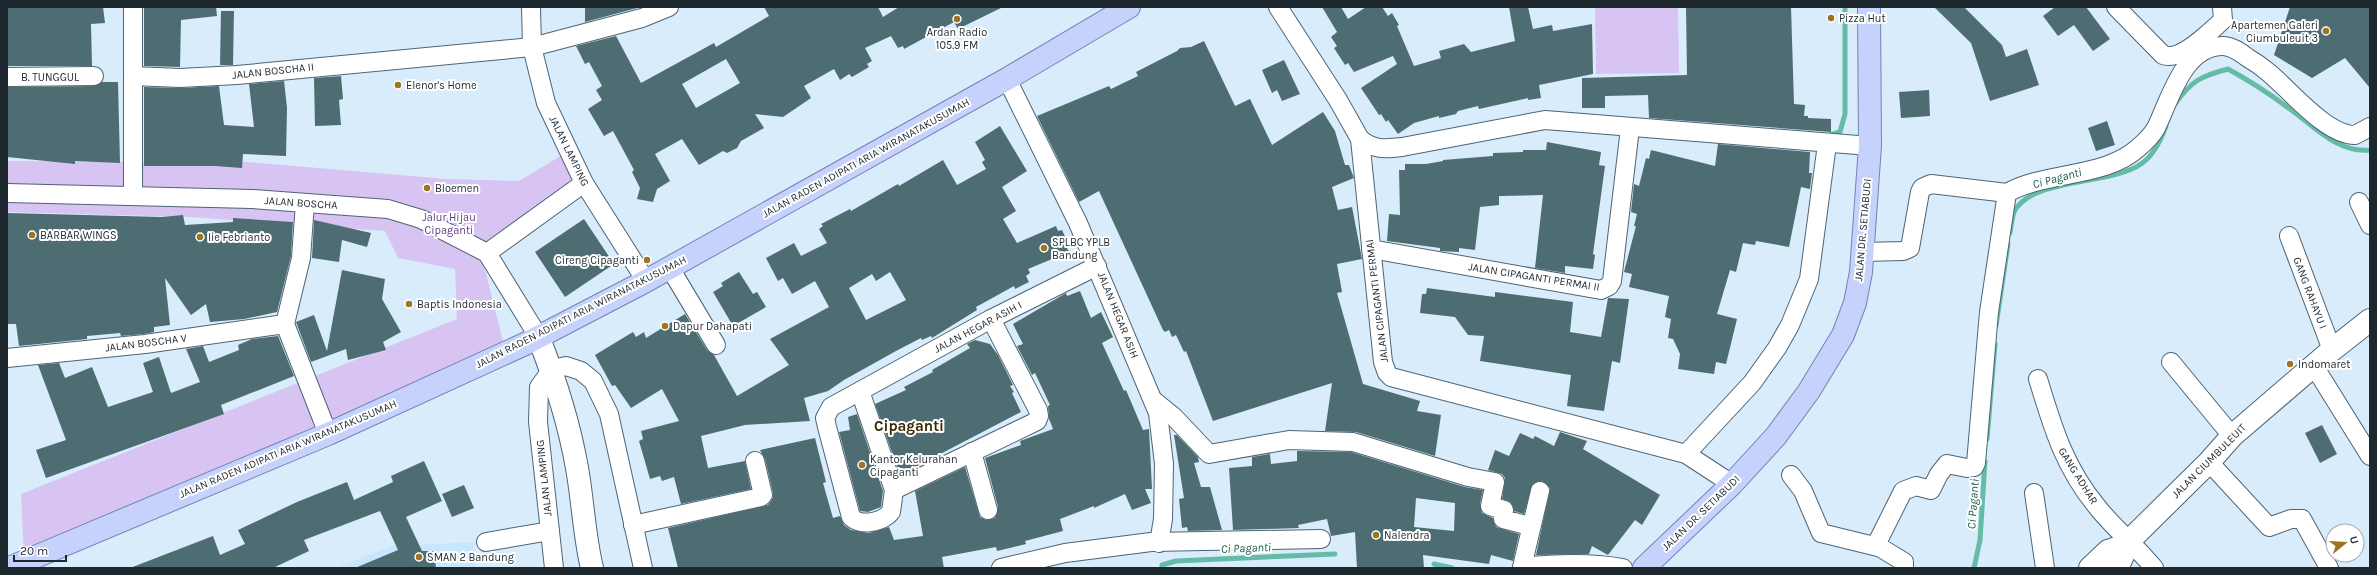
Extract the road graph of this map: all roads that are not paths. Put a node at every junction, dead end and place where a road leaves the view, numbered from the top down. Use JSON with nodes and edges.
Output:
{"nodes":[{"id":1,"x":133,"y":7,"type":"edge"},
{"id":2,"x":531,"y":7,"type":"edge"},
{"id":3,"x":668,"y":7,"type":"edge"},
{"id":4,"x":1129,"y":7,"type":"edge"},
{"id":5,"x":1278,"y":7,"type":"edge"},
{"id":6,"x":1869,"y":7,"type":"edge"},
{"id":7,"x":2116,"y":7,"type":"edge"},
{"id":8,"x":2222,"y":7,"type":"edge"},
{"id":9,"x":532,"y":48,"type":"junction"},
{"id":10,"x":94,"y":76,"type":"dead end"},
{"id":11,"x":133,"y":76,"type":"junction"},
{"id":12,"x":7,"y":77,"type":"edge"},
{"id":13,"x":1007,"y":79,"type":"junction"},
{"id":14,"x":2370,"y":127,"type":"edge"},
{"id":15,"x":1630,"y":128,"type":"junction"},
{"id":16,"x":1360,"y":139,"type":"junction"},
{"id":17,"x":1827,"y":144,"type":"junction"},
{"id":18,"x":1870,"y":146,"type":"junction"},
{"id":19,"x":584,"y":184,"type":"junction"},
{"id":20,"x":7,"y":193,"type":"edge"},
{"id":21,"x":2007,"y":193,"type":"junction"},
{"id":22,"x":133,"y":195,"type":"junction"},
{"id":23,"x":2359,"y":202,"type":"dead end"},
{"id":24,"x":305,"y":203,"type":"junction"},
{"id":25,"x":2370,"y":225,"type":"edge"},
{"id":26,"x":2289,"y":236,"type":"dead end"},
{"id":27,"x":1371,"y":249,"type":"junction"},
{"id":28,"x":1863,"y":252,"type":"junction"},
{"id":29,"x":487,"y":253,"type":"junction"},
{"id":30,"x":1098,"y":266,"type":"junction"},
{"id":31,"x":670,"y":268,"type":"junction"},
{"id":32,"x":646,"y":281,"type":"junction"},
{"id":33,"x":992,"y":320,"type":"junction"},
{"id":34,"x":2370,"y":320,"type":"edge"},
{"id":35,"x":285,"y":324,"type":"junction"},
{"id":36,"x":538,"y":336,"type":"junction"},
{"id":37,"x":716,"y":345,"type":"dead end"},
{"id":38,"x":2332,"y":350,"type":"junction"},
{"id":39,"x":7,"y":358,"type":"edge"},
{"id":40,"x":2171,"y":362,"type":"dead end"},
{"id":41,"x":2314,"y":366,"type":"junction"},
{"id":42,"x":552,"y":369,"type":"junction"},
{"id":43,"x":2038,"y":379,"type":"dead end"},
{"id":44,"x":860,"y":390,"type":"junction"},
{"id":45,"x":1153,"y":400,"type":"junction"},
{"id":46,"x":328,"y":434,"type":"junction"},
{"id":47,"x":2232,"y":436,"type":"junction"},
{"id":48,"x":972,"y":452,"type":"junction"},
{"id":49,"x":1686,"y":454,"type":"junction"},
{"id":50,"x":2370,"y":456,"type":"edge"},
{"id":51,"x":755,"y":461,"type":"dead end"},
{"id":52,"x":2209,"y":462,"type":"junction"},
{"id":53,"x":1791,"y":474,"type":"dead end"},
{"id":54,"x":1732,"y":484,"type":"junction"},
{"id":55,"x":894,"y":490,"type":"junction"},
{"id":56,"x":1540,"y":491,"type":"dead end"},
{"id":57,"x":2034,"y":493,"type":"dead end"},
{"id":58,"x":988,"y":510,"type":"dead end"},
{"id":59,"x":633,"y":525,"type":"junction"},
{"id":60,"x":1530,"y":526,"type":"junction"},
{"id":61,"x":550,"y":531,"type":"junction"},
{"id":62,"x":1321,"y":539,"type":"dead end"},
{"id":63,"x":486,"y":542,"type":"dead end"},
{"id":64,"x":2128,"y":542,"type":"junction"},
{"id":65,"x":1159,"y":543,"type":"junction"},
{"id":66,"x":1878,"y":547,"type":"junction"},
{"id":67,"x":9,"y":568,"type":"edge"},
{"id":68,"x":554,"y":568,"type":"edge"},
{"id":69,"x":592,"y":568,"type":"edge"},
{"id":70,"x":643,"y":568,"type":"edge"},
{"id":71,"x":1001,"y":568,"type":"edge"},
{"id":72,"x":1623,"y":568,"type":"edge"},
{"id":73,"x":1644,"y":568,"type":"edge"},
{"id":74,"x":1904,"y":568,"type":"edge"},
{"id":75,"x":2045,"y":568,"type":"edge"},
{"id":76,"x":2090,"y":568,"type":"edge"},
{"id":77,"x":2113,"y":568,"type":"edge"},
{"id":78,"x":2154,"y":568,"type":"edge"},
{"id":79,"x":2329,"y":568,"type":"edge"}],
"edges":[{"from":1,"to":11,"type":"street"},
{"from":2,"to":9,"type":"street","name":"JALAN LAMPING"},
{"from":3,"to":9,"type":"street","name":"JALAN BOSCHA II"},
{"from":4,"to":13,"type":"main road","name":"JALAN RADEN ADIPATI ARIA WIRANATAKUSUMAH"},
{"from":5,"to":16,"type":"street","name":"JALAN CIPAGANTI PERMAI"},
{"from":6,"to":18,"type":"main road","name":"JALAN DR. SETIABUDI"},
{"from":7,"to":8,"type":"street"},
{"from":9,"to":11,"type":"street","name":"JALAN BOSCHA II"},
{"from":9,"to":19,"type":"street","name":"JALAN LAMPING"},
{"from":10,"to":12,"type":"street","name":"B. TUNGGUL"},
{"from":11,"to":22,"type":"street"},
{"from":13,"to":30,"type":"street","name":"JALAN HEGAR ASIH"},
{"from":13,"to":31,"type":"main road","name":"JALAN RADEN ADIPATI ARIA WIRANATAKUSUMAH"},
{"from":14,"to":21,"type":"street"},
{"from":15,"to":16,"type":"street"},
{"from":15,"to":17,"type":"street"},
{"from":15,"to":27,"type":"street","name":"JALAN CIPAGANTI PERMAI II"},
{"from":16,"to":27,"type":"street","name":"JALAN CIPAGANTI PERMAI"},
{"from":17,"to":18,"type":"street"},
{"from":17,"to":49,"type":"street"},
{"from":18,"to":28,"type":"main road","name":"JALAN DR. SETIABUDI"},
{"from":19,"to":29,"type":"street"},
{"from":19,"to":32,"type":"street","name":"JALAN LAMPING"},
{"from":20,"to":22,"type":"street","name":"JALAN BOSCHA"},
{"from":21,"to":28,"type":"street"},
{"from":21,"to":66,"type":"street"},
{"from":22,"to":24,"type":"street","name":"JALAN BOSCHA"},
{"from":23,"to":25,"type":"street"},
{"from":24,"to":29,"type":"street","name":"JALAN BOSCHA"},
{"from":24,"to":35,"type":"street"},
{"from":26,"to":38,"type":"street","name":"GANG RAHAYU I"},
{"from":27,"to":49,"type":"street","name":"JALAN CIPAGANTI PERMAI"},
{"from":28,"to":54,"type":"main road","name":"JALAN DR. SETIABUDI"},
{"from":29,"to":36,"type":"street"},
{"from":30,"to":33,"type":"street","name":"JALAN HEGAR ASIH I"},
{"from":30,"to":45,"type":"street","name":"JALAN HEGAR ASIH"},
{"from":31,"to":32,"type":"main road","name":"JALAN RADEN ADIPATI ARIA WIRANATAKUSUMAH"},
{"from":31,"to":37,"type":"street"},
{"from":32,"to":36,"type":"main road","name":"JALAN RADEN ADIPATI ARIA WIRANATAKUSUMAH"},
{"from":33,"to":44,"type":"street","name":"JALAN HEGAR ASIH I"},
{"from":33,"to":48,"type":"street"},
{"from":34,"to":38,"type":"main road","name":"JALAN CIUMBULEUIT"},
{"from":35,"to":39,"type":"street","name":"JALAN BOSCHA V"},
{"from":35,"to":46,"type":"street"},
{"from":36,"to":42,"type":"main road"},
{"from":36,"to":46,"type":"main road","name":"JALAN RADEN ADIPATI ARIA WIRANATAKUSUMAH"},
{"from":38,"to":41,"type":"main road","name":"JALAN CIUMBULEUIT"},
{"from":40,"to":47,"type":"street"},
{"from":41,"to":47,"type":"main road","name":"JALAN CIUMBULEUIT"},
{"from":41,"to":50,"type":"street"},
{"from":42,"to":59,"type":"street"},
{"from":42,"to":61,"type":"street","name":"JALAN LAMPING"},
{"from":42,"to":69,"type":"main road"},
{"from":43,"to":64,"type":"street","name":"GANG ADHAR"},
{"from":44,"to":55,"type":"street"},
{"from":44,"to":55,"type":"street","name":"JALAN HEGAR ASIH I"},
{"from":45,"to":60,"type":"street"},
{"from":45,"to":65,"type":"street","name":"JALAN HEGAR ASIH"},
{"from":46,"to":67,"type":"main road","name":"JALAN RADEN ADIPATI ARIA WIRANATAKUSUMAH"},
{"from":47,"to":52,"type":"main road","name":"JALAN CIUMBULEUIT"},
{"from":48,"to":55,"type":"street"},
{"from":48,"to":58,"type":"street"},
{"from":49,"to":54,"type":"street","name":"JALAN CIPAGANTI PERMAI"},
{"from":51,"to":59,"type":"street"},
{"from":52,"to":64,"type":"main road","name":"JALAN CIUMBULEUIT"},
{"from":52,"to":79,"type":"street"},
{"from":53,"to":66,"type":"street"},
{"from":54,"to":73,"type":"main road","name":"JALAN DR. SETIABUDI"},
{"from":56,"to":60,"type":"street"},
{"from":57,"to":75,"type":"street"},
{"from":59,"to":70,"type":"street"},
{"from":60,"to":72,"type":"street"},
{"from":61,"to":63,"type":"street"},
{"from":61,"to":68,"type":"street","name":"JALAN LAMPING"},
{"from":62,"to":65,"type":"street"},
{"from":64,"to":76,"type":"main road","name":"JALAN CIUMBULEUIT"},
{"from":64,"to":77,"type":"main road","name":"JALAN CIUMBULEUIT"},
{"from":64,"to":78,"type":"street","name":"GANG ADHAR"},
{"from":65,"to":71,"type":"street"},
{"from":66,"to":74,"type":"street"}]}
